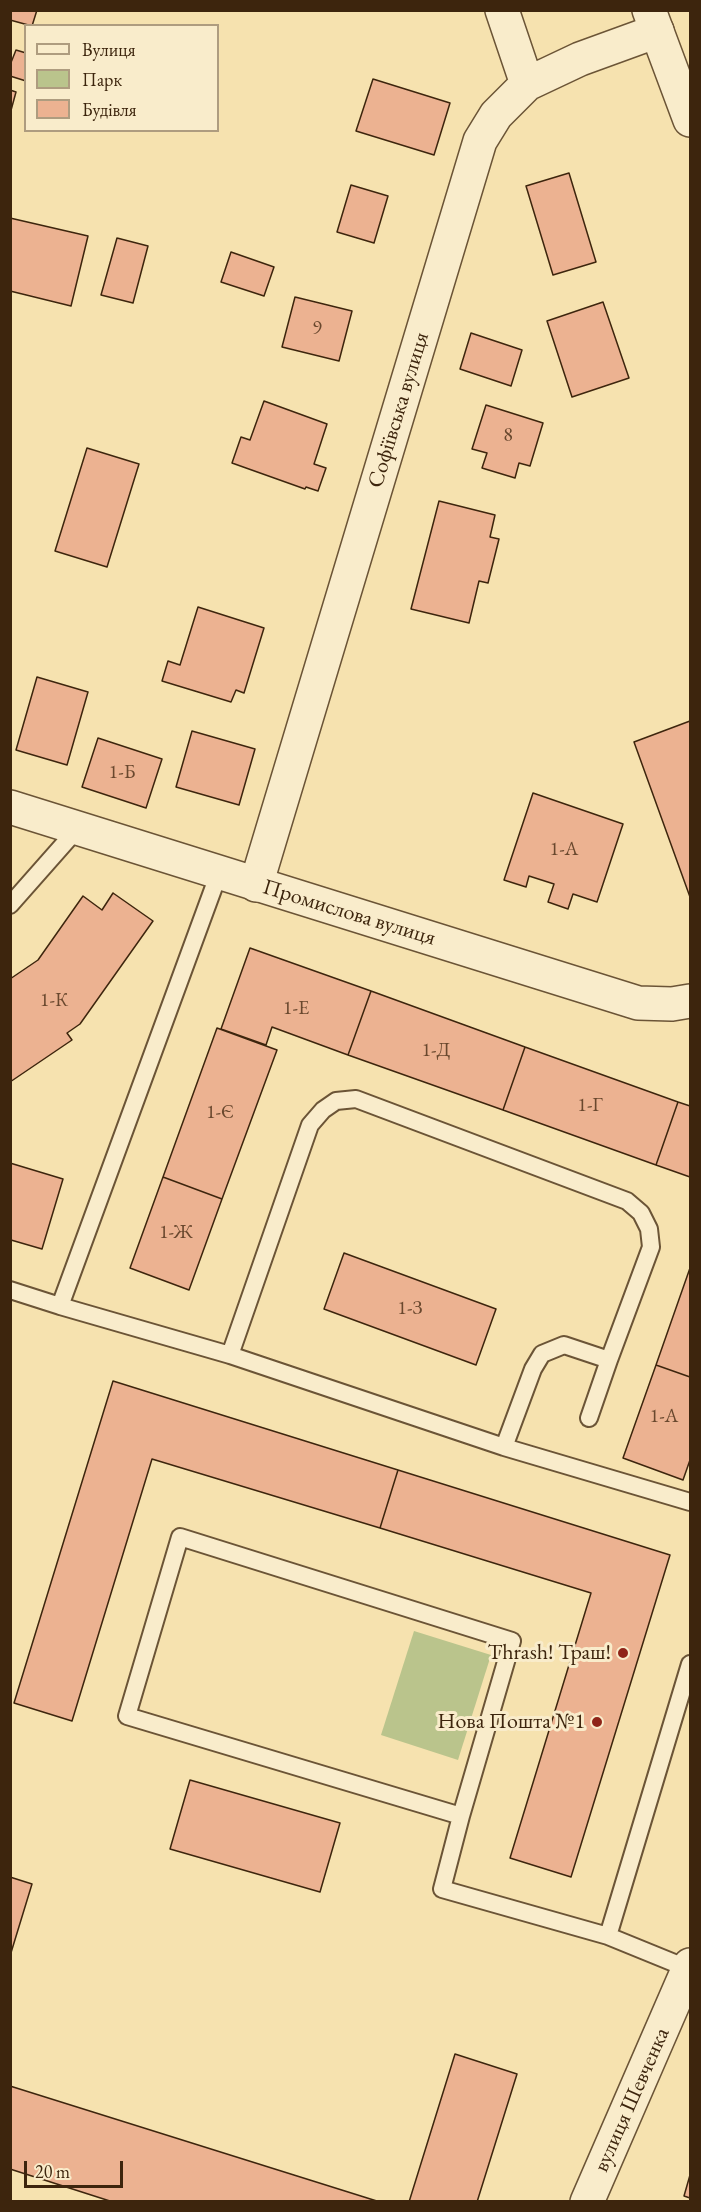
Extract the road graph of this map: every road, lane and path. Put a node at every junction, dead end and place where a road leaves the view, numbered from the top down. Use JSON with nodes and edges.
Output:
{"nodes":[{"id":1,"x":502,"y":10,"type":"edge"},
{"id":2,"x":653,"y":20,"type":"edge"},
{"id":3,"x":527,"y":84,"type":"junction"},
{"id":4,"x":690,"y":120,"type":"edge"},
{"id":5,"x":10,"y":807,"type":"edge"},
{"id":6,"x":78,"y":828,"type":"junction"},
{"id":7,"x":219,"y":873,"type":"junction"},
{"id":8,"x":256,"y":885,"type":"junction"},
{"id":9,"x":10,"y":905,"type":"edge"},
{"id":10,"x":690,"y":1001,"type":"edge"},
{"id":11,"x":10,"y":1290,"type":"edge"},
{"id":12,"x":60,"y":1305,"type":"junction"},
{"id":13,"x":230,"y":1355,"type":"junction"},
{"id":14,"x":609,"y":1360,"type":"junction"},
{"id":15,"x":589,"y":1418,"type":"dead end"},
{"id":16,"x":504,"y":1447,"type":"junction"},
{"id":17,"x":690,"y":1502,"type":"edge"},
{"id":18,"x":690,"y":1664,"type":"edge"},
{"id":19,"x":461,"y":1816,"type":"junction"},
{"id":20,"x":608,"y":1936,"type":"junction"},
{"id":21,"x":690,"y":1967,"type":"edge"},
{"id":22,"x":587,"y":2202,"type":"edge"}],
"edges":[{"from":1,"to":3,"type":"street"},
{"from":2,"to":3,"type":"street","name":"Софіївська вулиця"},
{"from":2,"to":4,"type":"street"},
{"from":3,"to":8,"type":"street","name":"Софіївська вулиця"},
{"from":5,"to":6,"type":"street","name":"Промислова вулиця"},
{"from":6,"to":7,"type":"street","name":"Промислова вулиця"},
{"from":6,"to":9,"type":"lane"},
{"from":7,"to":8,"type":"street","name":"Промислова вулиця"},
{"from":7,"to":12,"type":"lane"},
{"from":8,"to":10,"type":"street","name":"Промислова вулиця"},
{"from":11,"to":12,"type":"lane"},
{"from":12,"to":13,"type":"lane"},
{"from":13,"to":14,"type":"lane"},
{"from":13,"to":16,"type":"lane"},
{"from":14,"to":15,"type":"lane"},
{"from":14,"to":16,"type":"lane"},
{"from":16,"to":17,"type":"lane"},
{"from":18,"to":20,"type":"lane"},
{"from":19,"to":19,"type":"lane"},
{"from":19,"to":20,"type":"lane"},
{"from":20,"to":21,"type":"lane"},
{"from":21,"to":22,"type":"street","name":"вулиця Шевченка"}]}
